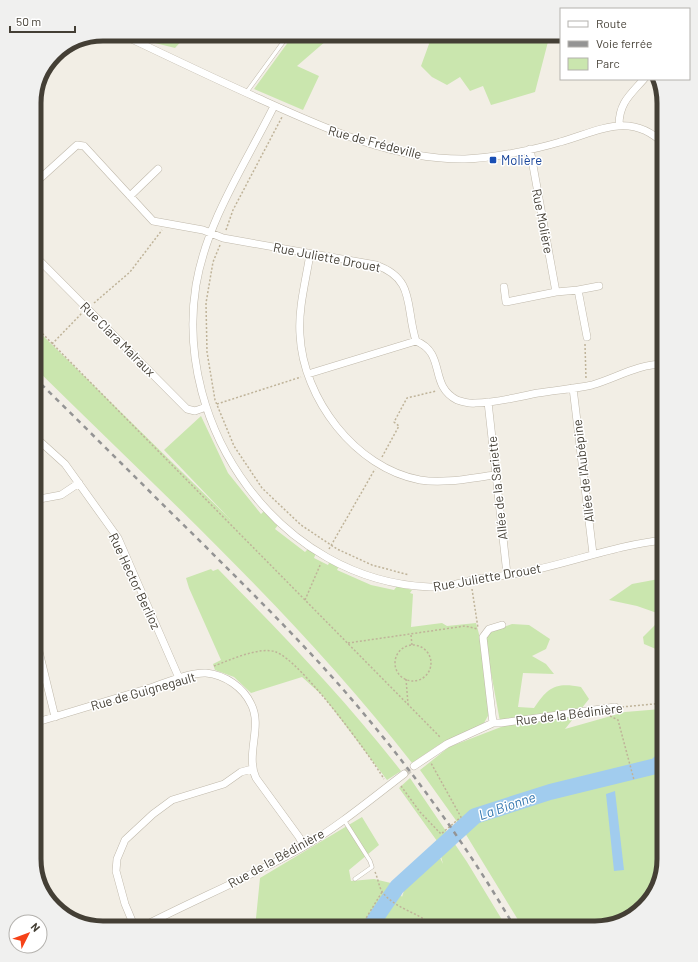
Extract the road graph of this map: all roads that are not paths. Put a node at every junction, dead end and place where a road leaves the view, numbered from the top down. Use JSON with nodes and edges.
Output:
{"nodes":[{"id":1,"x":136,"y":41,"type":"edge"},
{"id":2,"x":284,"y":41,"type":"edge"},
{"id":3,"x":643,"y":80,"type":"edge"},
{"id":4,"x":246,"y":93,"type":"junction"},
{"id":5,"x":274,"y":106,"type":"junction"},
{"id":6,"x":619,"y":125,"type":"junction"},
{"id":7,"x":657,"y":137,"type":"edge"},
{"id":8,"x":530,"y":149,"type":"junction"},
{"id":9,"x":158,"y":169,"type":"dead end"},
{"id":10,"x":41,"y":178,"type":"edge"},
{"id":11,"x":130,"y":196,"type":"junction"},
{"id":12,"x":211,"y":234,"type":"junction"},
{"id":13,"x":310,"y":254,"type":"junction"},
{"id":14,"x":41,"y":262,"type":"edge"},
{"id":15,"x":599,"y":286,"type":"dead end"},
{"id":16,"x":504,"y":287,"type":"dead end"},
{"id":17,"x":578,"y":290,"type":"junction"},
{"id":18,"x":556,"y":292,"type":"junction"},
{"id":19,"x":587,"y":337,"type":"road end"},
{"id":20,"x":416,"y":341,"type":"junction"},
{"id":21,"x":657,"y":364,"type":"edge"},
{"id":22,"x":308,"y":374,"type":"junction"},
{"id":23,"x":573,"y":388,"type":"junction"},
{"id":24,"x":488,"y":402,"type":"junction"},
{"id":25,"x":206,"y":407,"type":"junction"},
{"id":26,"x":41,"y":442,"type":"edge"},
{"id":27,"x":495,"y":475,"type":"junction"},
{"id":28,"x":79,"y":483,"type":"junction"},
{"id":29,"x":41,"y":499,"type":"edge"},
{"id":30,"x":657,"y":541,"type":"edge"},
{"id":31,"x":593,"y":554,"type":"junction"},
{"id":32,"x":507,"y":574,"type":"junction"},
{"id":33,"x":502,"y":625,"type":"dead end"},
{"id":34,"x":41,"y":660,"type":"edge"},
{"id":35,"x":180,"y":678,"type":"junction"},
{"id":36,"x":611,"y":708,"type":"road end"},
{"id":37,"x":55,"y":717,"type":"junction"},
{"id":38,"x":41,"y":721,"type":"edge"},
{"id":39,"x":493,"y":723,"type":"junction"},
{"id":40,"x":414,"y":766,"type":"tunnel mouth"},
{"id":41,"x":252,"y":769,"type":"junction"},
{"id":42,"x":404,"y":774,"type":"tunnel mouth"},
{"id":43,"x":343,"y":820,"type":"junction"},
{"id":44,"x":304,"y":846,"type":"junction"},
{"id":45,"x":355,"y":879,"type":"dead end"},
{"id":46,"x":132,"y":921,"type":"edge"},
{"id":47,"x":155,"y":921,"type":"edge"}],
"edges":[{"from":1,"to":4,"type":"street","name":"Rue de Frédeville"},
{"from":2,"to":4,"type":"lane"},
{"from":3,"to":6,"type":"street"},
{"from":4,"to":5,"type":"street","name":"Rue de Frédeville"},
{"from":5,"to":8,"type":"street","name":"Rue de Frédeville"},
{"from":5,"to":12,"type":"street","name":"Rue Juliette Drouet"},
{"from":6,"to":7,"type":"street","name":"Rue de Frédeville"},
{"from":6,"to":8,"type":"street","name":"Rue de Frédeville"},
{"from":8,"to":18,"type":"street","name":"Rue Molière"},
{"from":9,"to":11,"type":"street"},
{"from":10,"to":11,"type":"street"},
{"from":11,"to":12,"type":"street"},
{"from":12,"to":13,"type":"street","name":"Rue Juliette Drouet"},
{"from":12,"to":25,"type":"street","name":"Rue Juliette Drouet"},
{"from":13,"to":20,"type":"street","name":"Rue Juliette Drouet"},
{"from":13,"to":22,"type":"street"},
{"from":14,"to":25,"type":"street","name":"Rue Clara Malraux"},
{"from":15,"to":17,"type":"street"},
{"from":16,"to":18,"type":"street"},
{"from":17,"to":18,"type":"street"},
{"from":17,"to":19,"type":"street"},
{"from":20,"to":22,"type":"street"},
{"from":20,"to":24,"type":"street"},
{"from":21,"to":23,"type":"street"},
{"from":22,"to":27,"type":"street"},
{"from":23,"to":24,"type":"street"},
{"from":23,"to":31,"type":"street","name":"Allée de l'Aubépine"},
{"from":24,"to":27,"type":"street","name":"Allée de la Sariette"},
{"from":25,"to":32,"type":"street","name":"Rue Juliette Drouet"},
{"from":26,"to":28,"type":"street","name":"Rue Hector Berlioz"},
{"from":27,"to":32,"type":"street","name":"Allée de la Sariette"},
{"from":28,"to":29,"type":"street"},
{"from":28,"to":35,"type":"street","name":"Rue Hector Berlioz"},
{"from":30,"to":31,"type":"street","name":"Rue Juliette Drouet"},
{"from":31,"to":32,"type":"street","name":"Rue Juliette Drouet"},
{"from":33,"to":39,"type":"street"},
{"from":34,"to":37,"type":"street"},
{"from":35,"to":37,"type":"street","name":"Rue de Guignegault"},
{"from":35,"to":41,"type":"street","name":"Rue de Guignegault"},
{"from":36,"to":39,"type":"street","name":"Rue de la Bédinière"},
{"from":37,"to":38,"type":"street","name":"Rue de Guignegault"},
{"from":39,"to":40,"type":"street","name":"Rue de la Bédinière"},
{"from":41,"to":44,"type":"street"},
{"from":41,"to":46,"type":"street"},
{"from":42,"to":43,"type":"street","name":"Rue de la Bédinière"},
{"from":43,"to":44,"type":"street","name":"Rue de la Bédinière"},
{"from":43,"to":45,"type":"lane"},
{"from":44,"to":47,"type":"street","name":"Rue de la Bédinière"}]}
